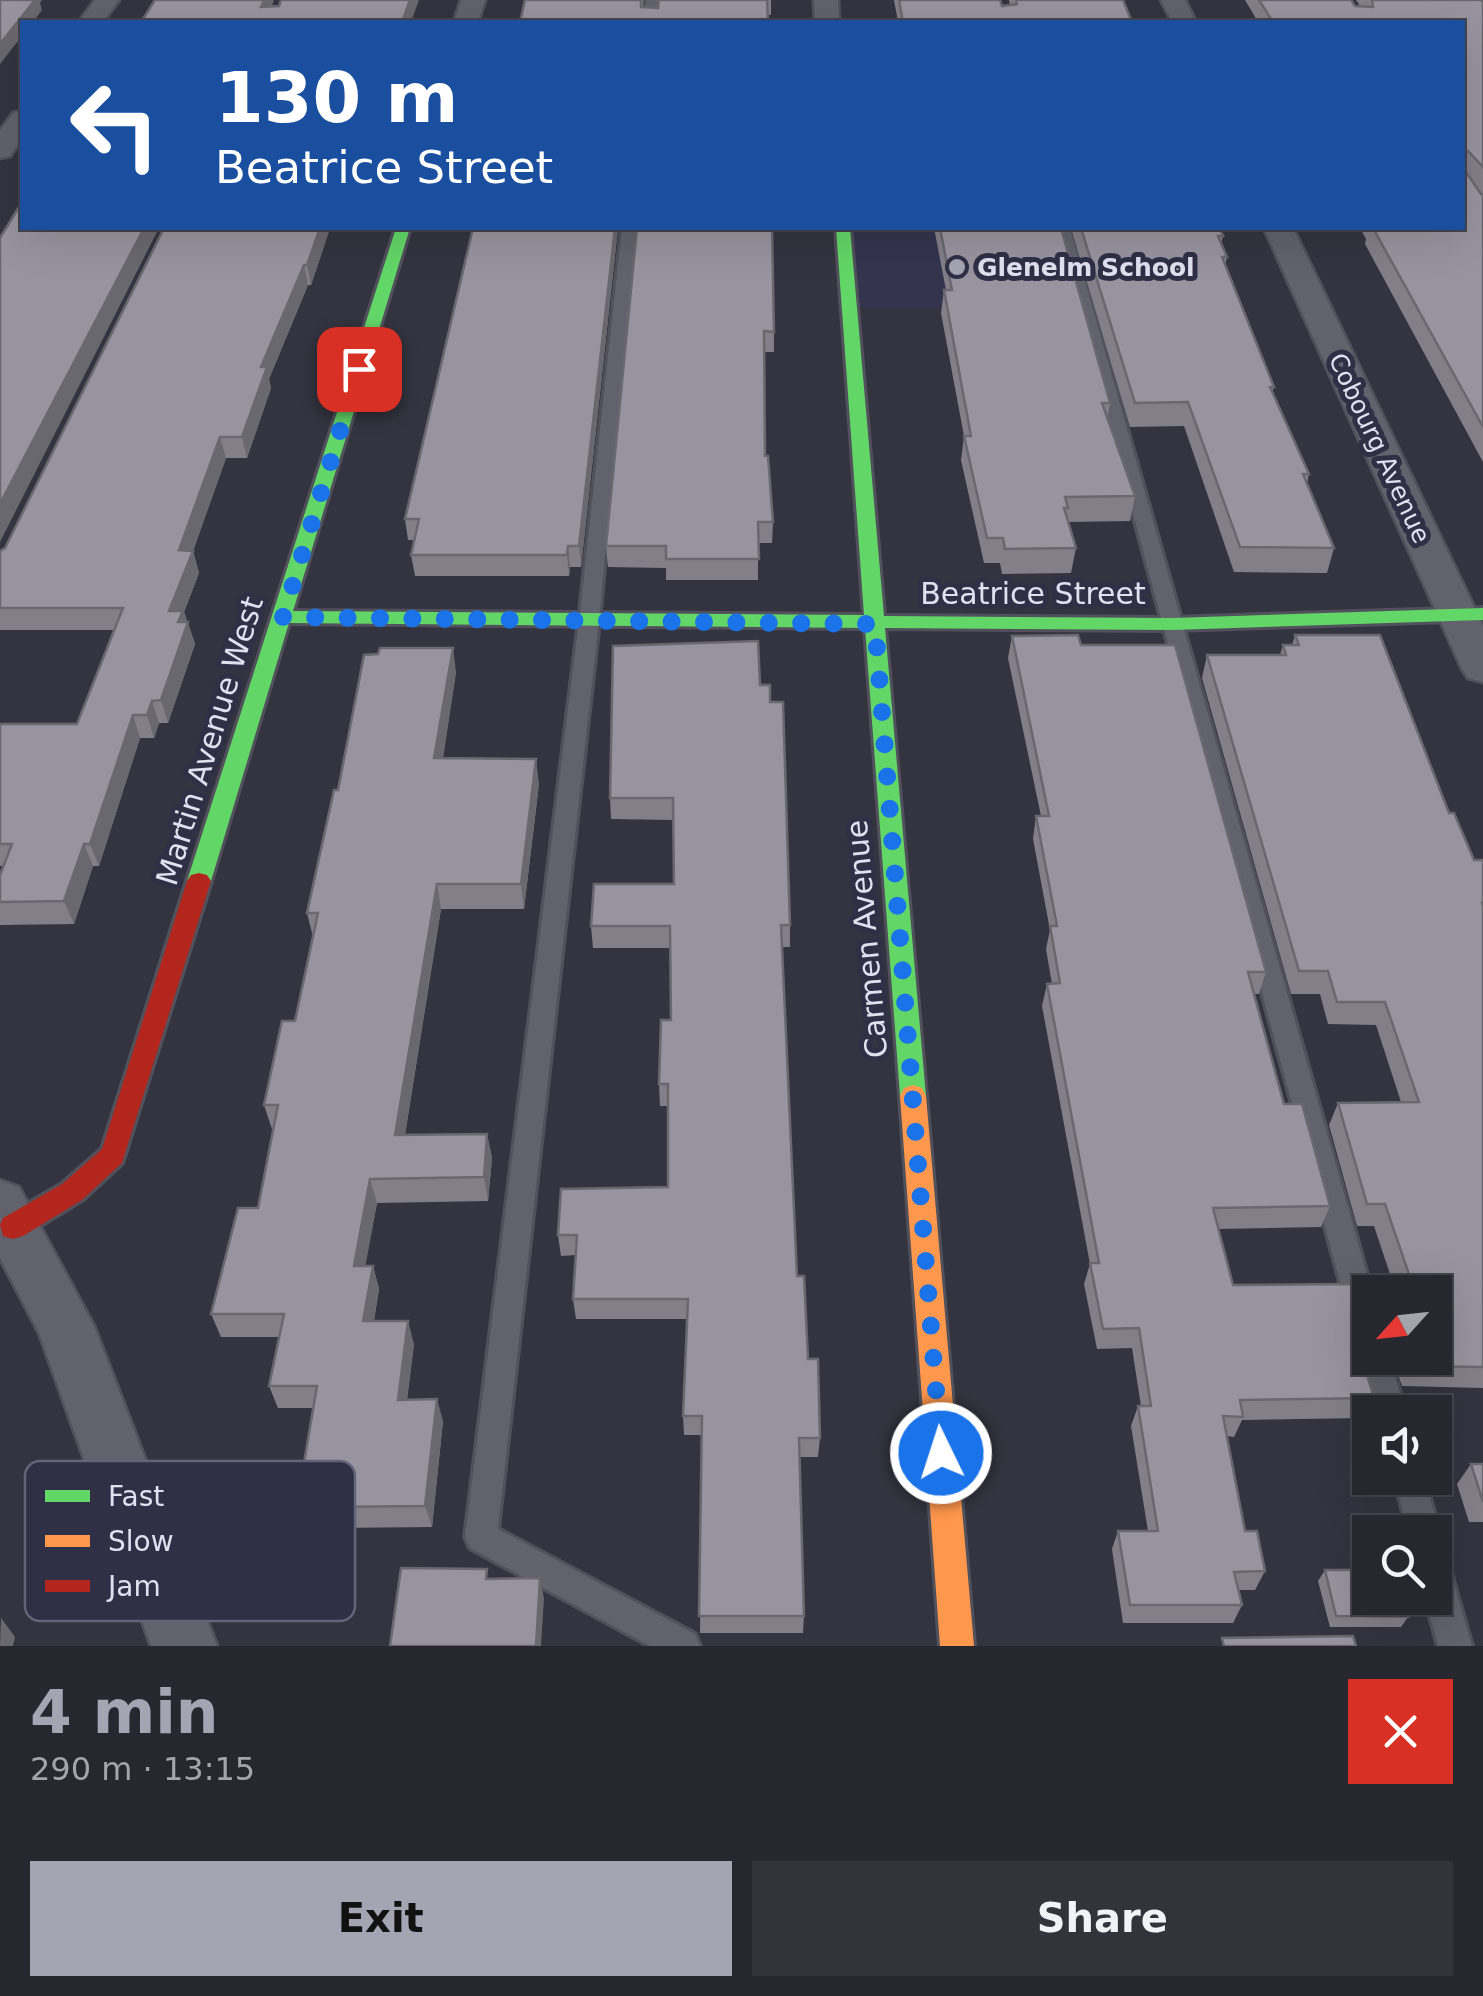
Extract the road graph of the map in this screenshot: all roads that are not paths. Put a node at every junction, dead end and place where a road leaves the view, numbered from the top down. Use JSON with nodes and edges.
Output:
{"nodes":[{"id":1,"x":20,"y":122,"type":"edge"},
{"id":2,"x":0,"y":150,"type":"edge"},
{"id":3,"x":402,"y":230,"type":"edge"},
{"id":4,"x":629,"y":230,"type":"edge"},
{"id":5,"x":844,"y":230,"type":"edge"},
{"id":6,"x":1063,"y":230,"type":"edge"},
{"id":7,"x":1279,"y":230,"type":"edge"},
{"id":8,"x":1470,"y":614,"type":"edge"},
{"id":9,"x":283,"y":617,"type":"junction"},
{"id":10,"x":589,"y":620,"type":"junction"},
{"id":11,"x":875,"y":624,"type":"junction"},
{"id":12,"x":1172,"y":624,"type":"junction"},
{"id":13,"x":1483,"y":669,"type":"edge"},
{"id":14,"x":6,"y":1216,"type":"edge"},
{"id":15,"x":1353,"y":1275,"type":"edge"},
{"id":16,"x":115,"y":1461,"type":"edge"},
{"id":17,"x":1447,"y":1615,"type":"edge"},
{"id":18,"x":175,"y":1621,"type":"edge"},
{"id":19,"x":184,"y":1646,"type":"edge"},
{"id":20,"x":683,"y":1646,"type":"edge"},
{"id":21,"x":957,"y":1646,"type":"edge"},
{"id":22,"x":1455,"y":1646,"type":"edge"}],
"edges":[{"from":1,"to":2,"type":"street"},
{"from":3,"to":9,"type":"street","name":"Martin Avenue West"},
{"from":4,"to":10,"type":"lane"},
{"from":5,"to":11,"type":"street","name":"Carmen Avenue"},
{"from":6,"to":12,"type":"lane"},
{"from":7,"to":8,"type":"street","name":"Cobourg Avenue"},
{"from":8,"to":12,"type":"street","name":"Beatrice Street"},
{"from":8,"to":13,"type":"street","name":"Cobourg Avenue"},
{"from":9,"to":10,"type":"street","name":"Beatrice Street"},
{"from":9,"to":14,"type":"street","name":"Martin Avenue West"},
{"from":10,"to":11,"type":"street","name":"Beatrice Street"},
{"from":10,"to":20,"type":"lane"},
{"from":11,"to":12,"type":"street","name":"Beatrice Street"},
{"from":11,"to":21,"type":"street","name":"Carmen Avenue"},
{"from":12,"to":15,"type":"lane"},
{"from":14,"to":16,"type":"street"},
{"from":17,"to":22,"type":"lane"},
{"from":18,"to":19,"type":"street"}]}
